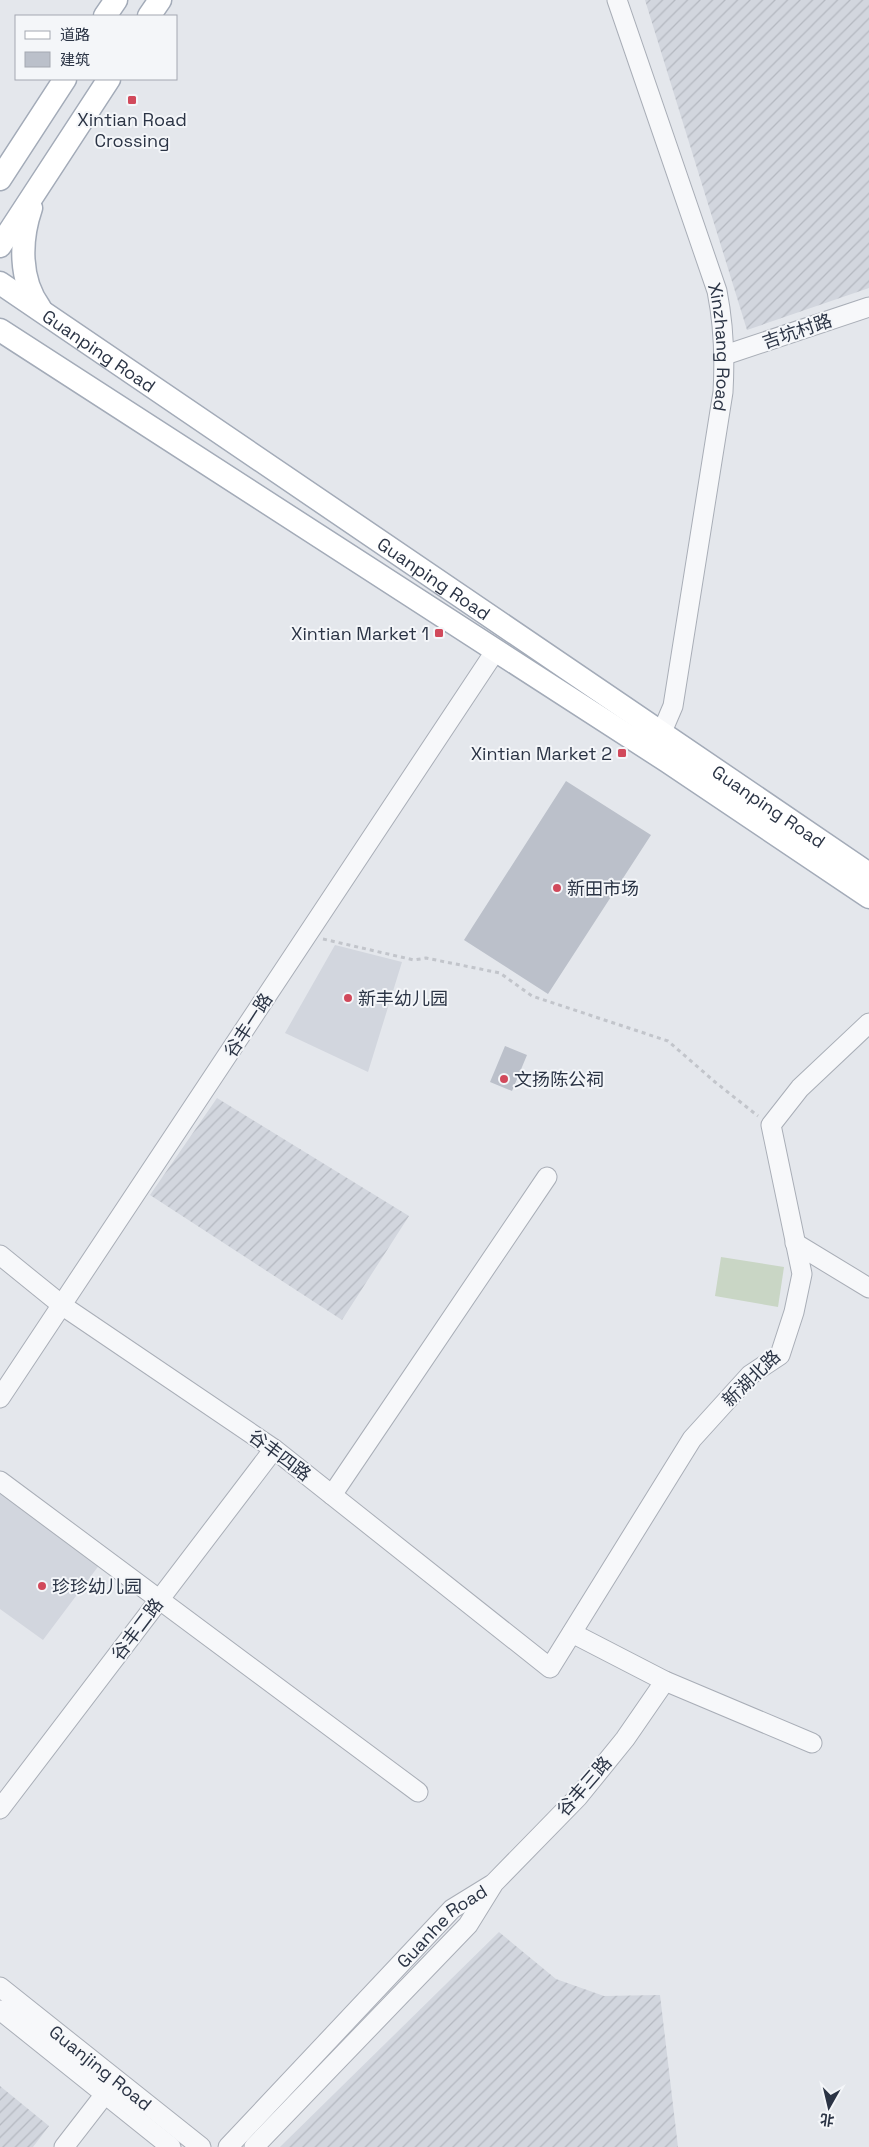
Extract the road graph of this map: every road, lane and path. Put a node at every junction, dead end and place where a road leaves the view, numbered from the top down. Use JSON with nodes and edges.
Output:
{"nodes":[{"id":1,"x":116,"y":0,"type":"edge"},
{"id":2,"x":160,"y":0,"type":"edge"},
{"id":3,"x":617,"y":0,"type":"edge"},
{"id":4,"x":106,"y":15,"type":"edge"},
{"id":5,"x":150,"y":15,"type":"edge"},
{"id":6,"x":64,"y":80,"type":"edge"},
{"id":7,"x":108,"y":80,"type":"edge"},
{"id":8,"x":0,"y":179,"type":"edge"},
{"id":9,"x":38,"y":188,"type":"junction"},
{"id":10,"x":0,"y":246,"type":"edge"},
{"id":11,"x":0,"y":283,"type":"edge"},
{"id":12,"x":869,"y":307,"type":"edge"},
{"id":13,"x":42,"y":311,"type":"junction"},
{"id":14,"x":0,"y":330,"type":"edge"},
{"id":15,"x":0,"y":349,"type":"edge"},
{"id":16,"x":725,"y":355,"type":"junction"},
{"id":17,"x":47,"y":360,"type":"junction"},
{"id":18,"x":496,"y":650,"type":"junction"},
{"id":19,"x":661,"y":734,"type":"junction"},
{"id":20,"x":869,"y":874,"type":"edge"},
{"id":21,"x":869,"y":897,"type":"edge"},
{"id":22,"x":307,"y":936,"type":"junction"},
{"id":23,"x":869,"y":1023,"type":"edge"},
{"id":24,"x":771,"y":1125,"type":"junction"},
{"id":25,"x":547,"y":1176,"type":"dead end"},
{"id":26,"x":795,"y":1243,"type":"junction"},
{"id":27,"x":0,"y":1256,"type":"edge"},
{"id":28,"x":869,"y":1288,"type":"edge"},
{"id":29,"x":63,"y":1306,"type":"junction"},
{"id":30,"x":0,"y":1398,"type":"edge"},
{"id":31,"x":274,"y":1449,"type":"junction"},
{"id":32,"x":0,"y":1482,"type":"edge"},
{"id":33,"x":332,"y":1495,"type":"junction"},
{"id":34,"x":159,"y":1600,"type":"junction"},
{"id":35,"x":572,"y":1633,"type":"junction"},
{"id":36,"x":550,"y":1668,"type":"joint"},
{"id":37,"x":665,"y":1681,"type":"junction"},
{"id":38,"x":812,"y":1743,"type":"dead end"},
{"id":39,"x":418,"y":1792,"type":"dead end"},
{"id":40,"x":0,"y":1809,"type":"edge"},
{"id":41,"x":494,"y":1883,"type":"junction"},
{"id":42,"x":0,"y":1987,"type":"edge"},
{"id":43,"x":0,"y":2010,"type":"edge"},
{"id":44,"x":111,"y":2088,"type":"junction"},
{"id":45,"x":64,"y":2147,"type":"edge"},
{"id":46,"x":171,"y":2147,"type":"edge"},
{"id":47,"x":201,"y":2147,"type":"edge"},
{"id":48,"x":228,"y":2147,"type":"edge"},
{"id":49,"x":254,"y":2147,"type":"edge"}],
"edges":[{"from":1,"to":4,"type":"main road"},
{"from":2,"to":5,"type":"main road"},
{"from":3,"to":16,"type":"street","name":"Xinzhang Road"},
{"from":6,"to":8,"type":"main road"},
{"from":7,"to":9,"type":"main road"},
{"from":9,"to":10,"type":"main road"},
{"from":9,"to":13,"type":"main road"},
{"from":11,"to":13,"type":"main road","name":"Guanping Road"},
{"from":12,"to":16,"type":"street","name":"吉坑村路"},
{"from":13,"to":19,"type":"main road","name":"Guanping Road"},
{"from":14,"to":17,"type":"main road","name":"Guanping Road"},
{"from":15,"to":17,"type":"main road"},
{"from":16,"to":19,"type":"street","name":"Xinzhang Road"},
{"from":17,"to":18,"type":"main road","name":"Guanping Road"},
{"from":18,"to":21,"type":"main road","name":"Guanping Road"},
{"from":18,"to":22,"type":"street","name":"谷丰一路"},
{"from":19,"to":20,"type":"main road","name":"Guanping Road"},
{"from":22,"to":24,"type":"path"},
{"from":22,"to":29,"type":"street","name":"谷丰一路"},
{"from":23,"to":24,"type":"street"},
{"from":24,"to":26,"type":"street","name":"新湖北路"},
{"from":25,"to":33,"type":"street"},
{"from":26,"to":28,"type":"street"},
{"from":26,"to":35,"type":"street","name":"新湖北路"},
{"from":27,"to":29,"type":"street","name":"谷丰四路"},
{"from":29,"to":30,"type":"street","name":"谷丰一路"},
{"from":29,"to":31,"type":"street","name":"谷丰四路"},
{"from":31,"to":33,"type":"street","name":"谷丰四路"},
{"from":31,"to":34,"type":"street","name":"谷丰二路"},
{"from":32,"to":34,"type":"street"},
{"from":33,"to":36,"type":"street","name":"谷丰四路"},
{"from":34,"to":39,"type":"street"},
{"from":34,"to":40,"type":"street","name":"谷丰二路"},
{"from":35,"to":36,"type":"street","name":"新湖北路"},
{"from":35,"to":37,"type":"street"},
{"from":37,"to":38,"type":"street"},
{"from":37,"to":41,"type":"street","name":"谷丰三路"},
{"from":41,"to":48,"type":"street","name":"Guanhe Road"},
{"from":41,"to":49,"type":"street","name":"Guanhe Road"},
{"from":42,"to":44,"type":"street","name":"Guanjing Road"},
{"from":43,"to":44,"type":"street","name":"Guanjing Road"},
{"from":44,"to":45,"type":"street"},
{"from":44,"to":46,"type":"street","name":"Guanjing Road"},
{"from":44,"to":47,"type":"street","name":"Guanjing Road"}]}
